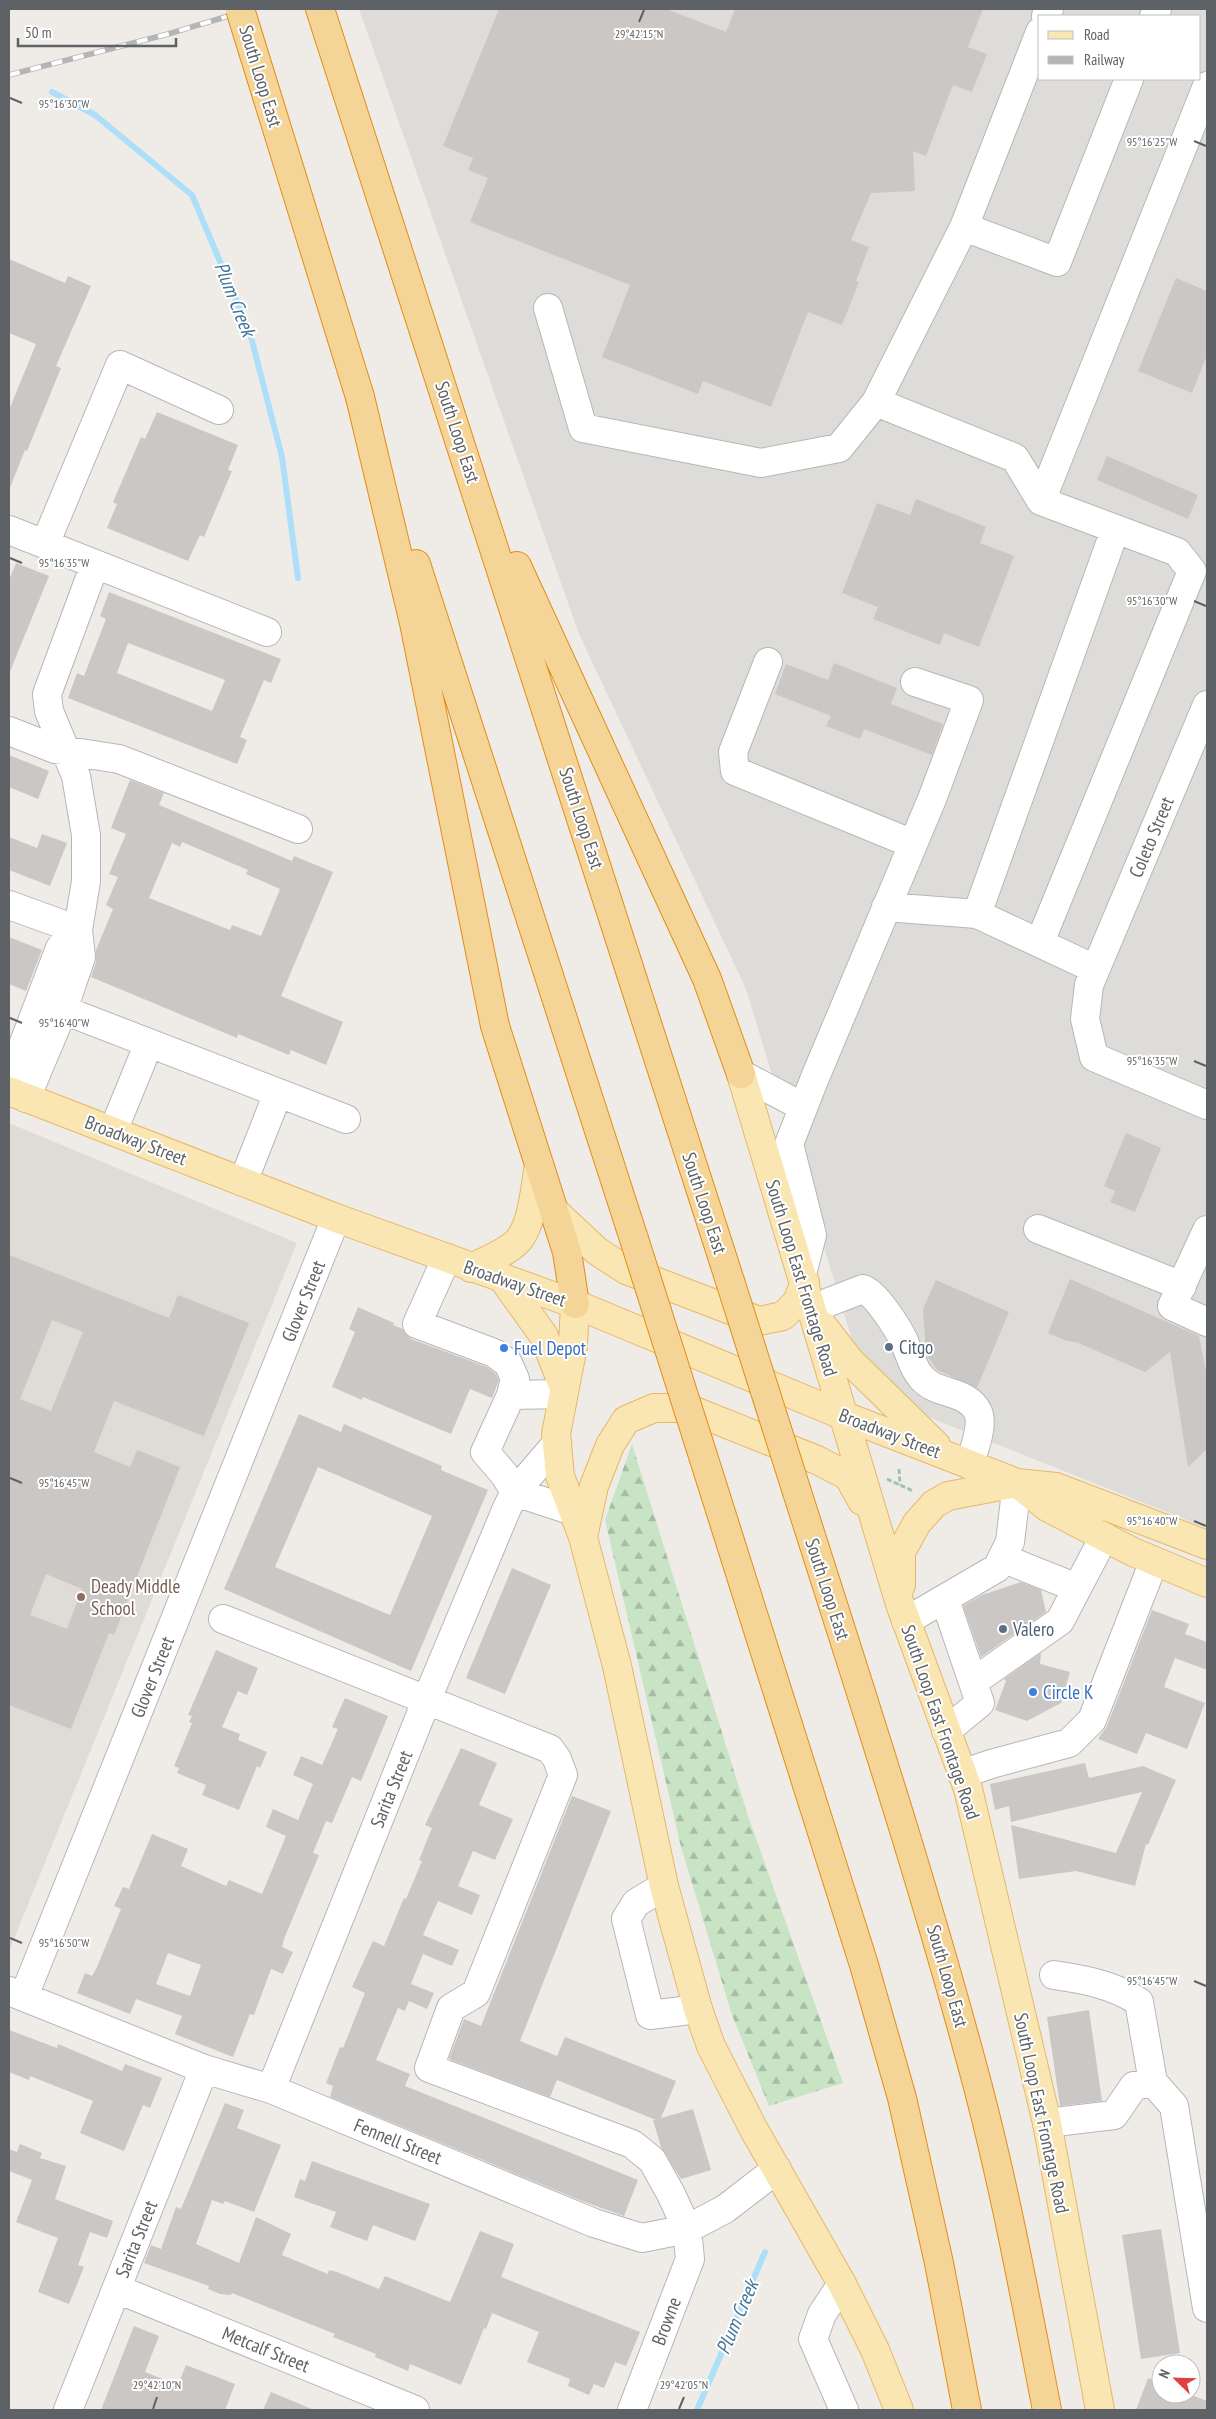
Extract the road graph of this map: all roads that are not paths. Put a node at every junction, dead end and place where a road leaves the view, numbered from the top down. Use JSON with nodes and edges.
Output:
{"nodes":[{"id":1,"x":240,"y":9,"type":"edge"},
{"id":2,"x":320,"y":9,"type":"edge"},
{"id":3,"x":1038,"y":37,"type":"edge"},
{"id":4,"x":1129,"y":80,"type":"edge"},
{"id":5,"x":1207,"y":86,"type":"edge"},
{"id":6,"x":964,"y":227,"type":"junction"},
{"id":7,"x":548,"y":308,"type":"dead end"},
{"id":8,"x":876,"y":402,"type":"junction"},
{"id":9,"x":218,"y":410,"type":"dead end"},
{"id":10,"x":1041,"y":500,"type":"junction"},
{"id":11,"x":9,"y":530,"type":"edge"},
{"id":12,"x":1115,"y":530,"type":"junction"},
{"id":13,"x":45,"y":544,"type":"junction"},
{"id":14,"x":96,"y":564,"type":"junction"},
{"id":15,"x":518,"y":589,"type":"junction"},
{"id":16,"x":424,"y":619,"type":"junction"},
{"id":17,"x":267,"y":632,"type":"dead end"},
{"id":18,"x":768,"y":662,"type":"dead end"},
{"id":19,"x":915,"y":682,"type":"dead end"},
{"id":20,"x":1207,"y":705,"type":"edge"},
{"id":21,"x":9,"y":731,"type":"edge"},
{"id":22,"x":68,"y":751,"type":"junction"},
{"id":23,"x":298,"y":829,"type":"dead end"},
{"id":24,"x":913,"y":844,"type":"junction"},
{"id":25,"x":9,"y":905,"type":"edge"},
{"id":26,"x":886,"y":907,"type":"junction"},
{"id":27,"x":977,"y":914,"type":"junction"},
{"id":28,"x":78,"y":930,"type":"junction"},
{"id":29,"x":1040,"y":942,"type":"junction"},
{"id":30,"x":1095,"y":969,"type":"junction"},
{"id":31,"x":52,"y":1006,"type":"junction"},
{"id":32,"x":149,"y":1044,"type":"junction"},
{"id":33,"x":741,"y":1074,"type":"junction"},
{"id":34,"x":15,"y":1090,"type":"edge"},
{"id":35,"x":278,"y":1093,"type":"junction"},
{"id":36,"x":1207,"y":1105,"type":"edge"},
{"id":37,"x":803,"y":1107,"type":"junction"},
{"id":38,"x":346,"y":1119,"type":"dead end"},
{"id":39,"x":113,"y":1131,"type":"junction"},
{"id":40,"x":539,"y":1165,"type":"junction"},
{"id":41,"x":242,"y":1182,"type":"junction"},
{"id":42,"x":553,"y":1210,"type":"junction"},
{"id":43,"x":336,"y":1218,"type":"junction"},
{"id":44,"x":1038,"y":1229,"type":"dead end"},
{"id":45,"x":1207,"y":1230,"type":"edge"},
{"id":46,"x":446,"y":1259,"type":"junction"},
{"id":47,"x":471,"y":1268,"type":"junction"},
{"id":48,"x":804,"y":1278,"type":"junction"},
{"id":49,"x":503,"y":1279,"type":"junction"},
{"id":50,"x":1182,"y":1286,"type":"junction"},
{"id":51,"x":575,"y":1304,"type":"junction"},
{"id":52,"x":813,"y":1312,"type":"junction"},
{"id":53,"x":1207,"y":1322,"type":"edge"},
{"id":54,"x":920,"y":1377,"type":"junction"},
{"id":55,"x":563,"y":1391,"type":"junction"},
{"id":56,"x":511,"y":1395,"type":"junction"},
{"id":57,"x":899,"y":1411,"type":"junction"},
{"id":58,"x":842,"y":1415,"type":"junction"},
{"id":59,"x":557,"y":1443,"type":"junction"},
{"id":60,"x":958,"y":1460,"type":"junction"},
{"id":61,"x":1017,"y":1483,"type":"junction"},
{"id":62,"x":515,"y":1492,"type":"junction"},
{"id":63,"x":573,"y":1511,"type":"junction"},
{"id":64,"x":876,"y":1524,"type":"junction"},
{"id":65,"x":583,"y":1537,"type":"junction"},
{"id":66,"x":1104,"y":1537,"type":"junction"},
{"id":67,"x":1207,"y":1545,"type":"edge"},
{"id":68,"x":1002,"y":1558,"type":"junction"},
{"id":69,"x":1154,"y":1560,"type":"junction"},
{"id":70,"x":1207,"y":1583,"type":"edge"},
{"id":71,"x":1077,"y":1588,"type":"junction"},
{"id":72,"x":945,"y":1600,"type":"junction"},
{"id":73,"x":903,"y":1612,"type":"junction"},
{"id":74,"x":223,"y":1619,"type":"dead end"},
{"id":75,"x":973,"y":1682,"type":"junction"},
{"id":76,"x":427,"y":1699,"type":"junction"},
{"id":77,"x":946,"y":1730,"type":"junction"},
{"id":78,"x":962,"y":1774,"type":"junction"},
{"id":79,"x":664,"y":1886,"type":"junction"},
{"id":80,"x":1054,"y":1975,"type":"dead end"},
{"id":81,"x":16,"y":1993,"type":"edge"},
{"id":82,"x":698,"y":2009,"type":"junction"},
{"id":83,"x":204,"y":2069,"type":"junction"},
{"id":84,"x":1153,"y":2082,"type":"junction"},
{"id":85,"x":271,"y":2089,"type":"junction"},
{"id":86,"x":1047,"y":2123,"type":"junction"},
{"id":87,"x":777,"y":2169,"type":"junction"},
{"id":88,"x":687,"y":2230,"type":"junction"},
{"id":89,"x":842,"y":2284,"type":"junction"},
{"id":90,"x":117,"y":2289,"type":"junction"},
{"id":91,"x":1207,"y":2308,"type":"edge"},
{"id":92,"x":68,"y":2410,"type":"edge"},
{"id":93,"x":416,"y":2410,"type":"edge"},
{"id":94,"x":632,"y":2410,"type":"edge"},
{"id":95,"x":844,"y":2410,"type":"edge"},
{"id":96,"x":899,"y":2410,"type":"edge"},
{"id":97,"x":967,"y":2410,"type":"edge"},
{"id":98,"x":1047,"y":2410,"type":"edge"},
{"id":99,"x":1100,"y":2410,"type":"edge"}],
"edges":[{"from":1,"to":16,"type":"highway","name":"South Loop East","bridge":true},
{"from":2,"to":15,"type":"highway"},
{"from":3,"to":6,"type":"street"},
{"from":4,"to":6,"type":"street"},
{"from":5,"to":10,"type":"street"},
{"from":6,"to":8,"type":"street"},
{"from":7,"to":8,"type":"street"},
{"from":8,"to":10,"type":"street"},
{"from":9,"to":13,"type":"street"},
{"from":10,"to":12,"type":"street"},
{"from":11,"to":13,"type":"street"},
{"from":12,"to":27,"type":"street"},
{"from":12,"to":29,"type":"street"},
{"from":13,"to":14,"type":"street"},
{"from":14,"to":17,"type":"street"},
{"from":14,"to":22,"type":"street"},
{"from":15,"to":33,"type":"highway"},
{"from":15,"to":98,"type":"highway","name":"South Loop East","bridge":true},
{"from":16,"to":40,"type":"highway"},
{"from":16,"to":97,"type":"highway","bridge":true},
{"from":18,"to":24,"type":"street"},
{"from":19,"to":24,"type":"street"},
{"from":20,"to":30,"type":"street","name":"Coleto Street"},
{"from":21,"to":22,"type":"street"},
{"from":22,"to":23,"type":"street"},
{"from":22,"to":28,"type":"street"},
{"from":24,"to":26,"type":"street"},
{"from":25,"to":28,"type":"street"},
{"from":26,"to":27,"type":"street"},
{"from":26,"to":37,"type":"street"},
{"from":27,"to":29,"type":"street"},
{"from":28,"to":31,"type":"street"},
{"from":29,"to":30,"type":"street"},
{"from":30,"to":36,"type":"street","name":"Coleto Street"},
{"from":31,"to":32,"type":"street"},
{"from":31,"to":34,"type":"street"},
{"from":32,"to":35,"type":"street"},
{"from":32,"to":39,"type":"street"},
{"from":33,"to":37,"type":"street"},
{"from":33,"to":48,"type":"main road","name":"South Loop East Frontage Road"},
{"from":34,"to":39,"type":"main road","name":"Broadway Street"},
{"from":35,"to":38,"type":"street"},
{"from":35,"to":41,"type":"street"},
{"from":37,"to":48,"type":"street"},
{"from":39,"to":41,"type":"main road","name":"Broadway Street"},
{"from":40,"to":42,"type":"highway"},
{"from":40,"to":47,"type":"main road"},
{"from":41,"to":43,"type":"main road","name":"Broadway Street"},
{"from":42,"to":48,"type":"main road"},
{"from":42,"to":51,"type":"highway"},
{"from":43,"to":46,"type":"main road","name":"Broadway Street"},
{"from":43,"to":81,"type":"street","name":"Glover Street"},
{"from":44,"to":50,"type":"street"},
{"from":45,"to":50,"type":"street"},
{"from":46,"to":47,"type":"main road","name":"Broadway Street"},
{"from":46,"to":56,"type":"street"},
{"from":47,"to":49,"type":"main road","name":"Broadway Street"},
{"from":48,"to":52,"type":"main road","name":"South Loop East Frontage Road"},
{"from":49,"to":51,"type":"main road","name":"Broadway Street"},
{"from":49,"to":55,"type":"main road"},
{"from":50,"to":53,"type":"street"},
{"from":51,"to":55,"type":"main road"},
{"from":51,"to":58,"type":"main road","name":"Broadway Street"},
{"from":52,"to":54,"type":"street"},
{"from":52,"to":57,"type":"main road"},
{"from":52,"to":58,"type":"main road","name":"South Loop East Frontage Road"},
{"from":54,"to":57,"type":"street"},
{"from":54,"to":60,"type":"street"},
{"from":55,"to":56,"type":"street"},
{"from":55,"to":59,"type":"main road"},
{"from":56,"to":62,"type":"street"},
{"from":57,"to":60,"type":"main road"},
{"from":58,"to":60,"type":"main road","name":"Broadway Street"},
{"from":58,"to":64,"type":"main road","name":"South Loop East Frontage Road"},
{"from":59,"to":62,"type":"street","name":"Sarita Street"},
{"from":59,"to":63,"type":"main road"},
{"from":60,"to":61,"type":"main road","name":"Broadway Street"},
{"from":61,"to":66,"type":"main road","name":"Broadway Street"},
{"from":61,"to":67,"type":"main road","name":"Broadway Street"},
{"from":61,"to":68,"type":"street"},
{"from":61,"to":73,"type":"main road"},
{"from":62,"to":63,"type":"street"},
{"from":62,"to":76,"type":"street","name":"Sarita Street"},
{"from":63,"to":65,"type":"main road"},
{"from":64,"to":65,"type":"main road"},
{"from":64,"to":73,"type":"main road","name":"South Loop East Frontage Road"},
{"from":65,"to":79,"type":"main road"},
{"from":66,"to":69,"type":"main road","name":"Broadway Street"},
{"from":66,"to":71,"type":"street"},
{"from":68,"to":71,"type":"street"},
{"from":68,"to":72,"type":"street"},
{"from":69,"to":70,"type":"main road","name":"Broadway Street"},
{"from":69,"to":78,"type":"street"},
{"from":71,"to":75,"type":"street"},
{"from":72,"to":73,"type":"street"},
{"from":72,"to":75,"type":"street"},
{"from":73,"to":77,"type":"main road","name":"South Loop East Frontage Road"},
{"from":74,"to":76,"type":"street"},
{"from":75,"to":77,"type":"street"},
{"from":76,"to":85,"type":"street","name":"Sarita Street"},
{"from":76,"to":88,"type":"street"},
{"from":77,"to":78,"type":"main road","name":"South Loop East Frontage Road"},
{"from":78,"to":86,"type":"main road","name":"South Loop East Frontage Road"},
{"from":79,"to":82,"type":"main road"},
{"from":79,"to":82,"type":"street"},
{"from":80,"to":84,"type":"street"},
{"from":81,"to":83,"type":"street","name":"Fennell Street"},
{"from":82,"to":87,"type":"main road"},
{"from":83,"to":85,"type":"street","name":"Fennell Street"},
{"from":83,"to":90,"type":"street","name":"Sarita Street"},
{"from":84,"to":86,"type":"street"},
{"from":84,"to":91,"type":"street"},
{"from":85,"to":88,"type":"street","name":"Fennell Street"},
{"from":86,"to":99,"type":"main road","name":"South Loop East Frontage Road"},
{"from":87,"to":88,"type":"street","name":"Fennell Street"},
{"from":87,"to":89,"type":"main road"},
{"from":88,"to":94,"type":"street","name":"Browne"},
{"from":89,"to":95,"type":"street"},
{"from":89,"to":96,"type":"main road"},
{"from":90,"to":92,"type":"street","name":"Sarita Street"},
{"from":90,"to":93,"type":"street","name":"Metcalf Street"}]}
